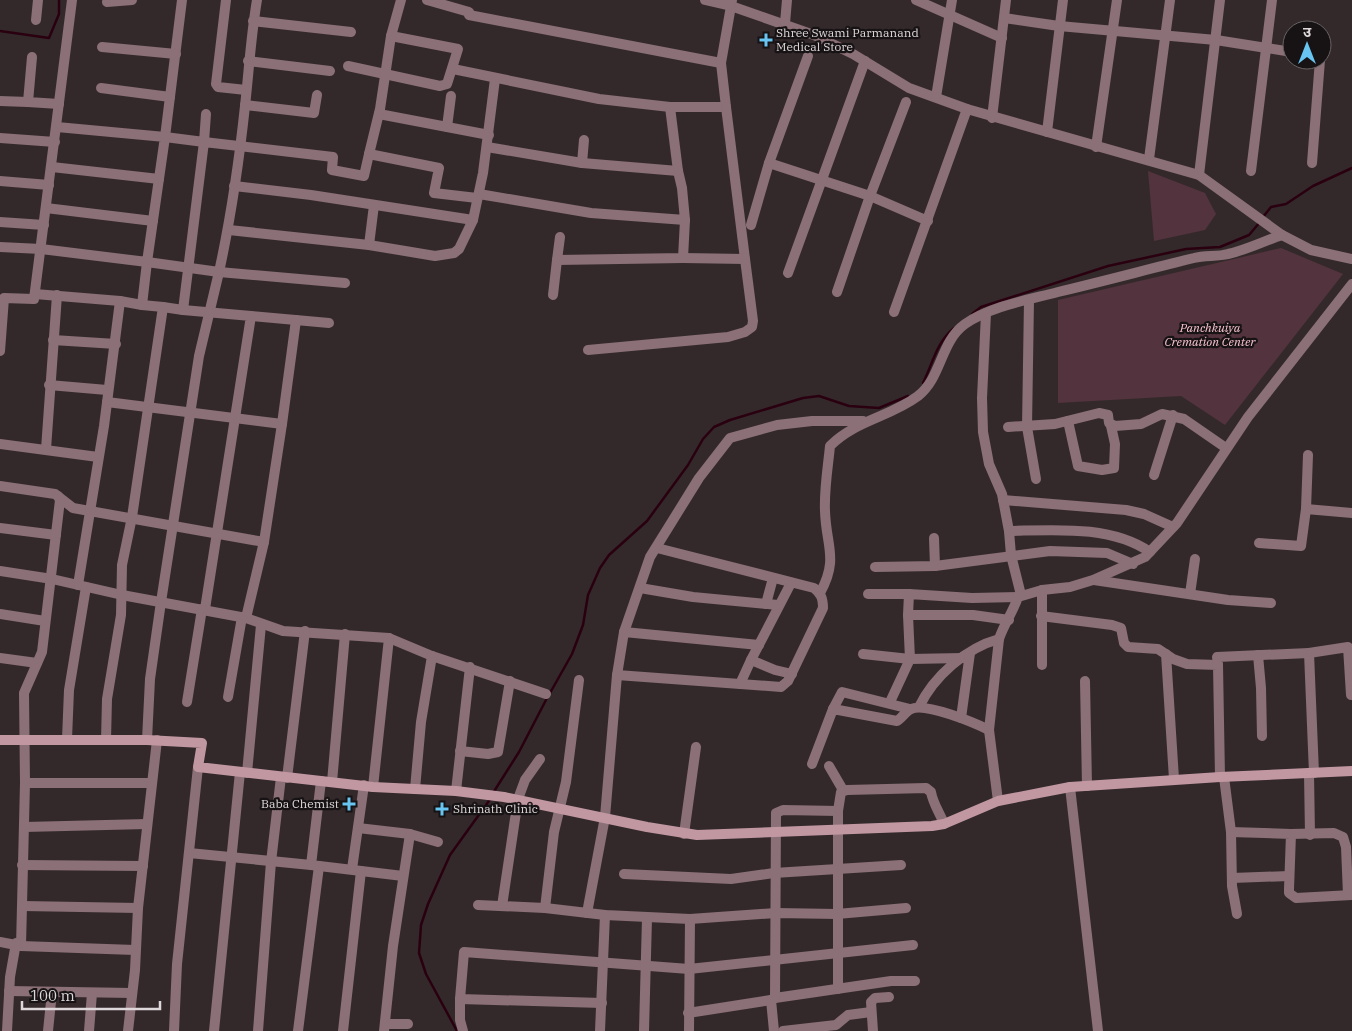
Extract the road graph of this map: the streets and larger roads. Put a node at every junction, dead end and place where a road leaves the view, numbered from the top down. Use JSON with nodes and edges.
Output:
{"nodes":[{"id":1,"x":38,"y":0,"type":"edge"},
{"id":2,"x":72,"y":0,"type":"edge"},
{"id":3,"x":132,"y":0,"type":"edge"},
{"id":4,"x":182,"y":0,"type":"edge"},
{"id":5,"x":226,"y":0,"type":"edge"},
{"id":6,"x":257,"y":0,"type":"edge"},
{"id":7,"x":401,"y":0,"type":"edge"},
{"id":8,"x":427,"y":0,"type":"edge"},
{"id":9,"x":705,"y":0,"type":"edge"},
{"id":10,"x":787,"y":0,"type":"edge"},
{"id":11,"x":916,"y":0,"type":"edge"},
{"id":12,"x":952,"y":0,"type":"edge"},
{"id":13,"x":1006,"y":0,"type":"edge"},
{"id":14,"x":1063,"y":0,"type":"edge"},
{"id":15,"x":1117,"y":0,"type":"edge"},
{"id":16,"x":1170,"y":0,"type":"edge"},
{"id":17,"x":1220,"y":0,"type":"edge"},
{"id":18,"x":1272,"y":0,"type":"edge"},
{"id":19,"x":107,"y":2,"type":"dead end"},
{"id":20,"x":731,"y":3,"type":"edge"},
{"id":21,"x":950,"y":15,"type":"junction"},
{"id":22,"x":1004,"y":18,"type":"junction"},
{"id":23,"x":36,"y":20,"type":"dead end"},
{"id":24,"x":253,"y":21,"type":"junction"},
{"id":25,"x":785,"y":23,"type":"junction"},
{"id":26,"x":1059,"y":26,"type":"junction"},
{"id":27,"x":1114,"y":29,"type":"junction"},
{"id":28,"x":351,"y":32,"type":"dead end"},
{"id":29,"x":1166,"y":35,"type":"junction"},
{"id":30,"x":391,"y":36,"type":"junction"},
{"id":31,"x":1002,"y":38,"type":"junction"},
{"id":32,"x":1216,"y":40,"type":"junction"},
{"id":33,"x":102,"y":46,"type":"dead end"},
{"id":34,"x":1265,"y":49,"type":"junction"},
{"id":35,"x":1282,"y":51,"type":"edge"},
{"id":36,"x":176,"y":54,"type":"junction"},
{"id":37,"x":808,"y":56,"type":"dead end"},
{"id":38,"x":32,"y":57,"type":"dead end"},
{"id":39,"x":865,"y":60,"type":"junction"},
{"id":40,"x":248,"y":61,"type":"junction"},
{"id":41,"x":721,"y":63,"type":"junction"},
{"id":42,"x":348,"y":66,"type":"dead end"},
{"id":43,"x":453,"y":69,"type":"junction"},
{"id":44,"x":1319,"y":70,"type":"edge"},
{"id":45,"x":330,"y":71,"type":"dead end"},
{"id":46,"x":386,"y":73,"type":"junction"},
{"id":47,"x":495,"y":79,"type":"junction"},
{"id":48,"x":101,"y":88,"type":"dead end"},
{"id":49,"x":246,"y":90,"type":"junction"},
{"id":50,"x":317,"y":95,"type":"dead end"},
{"id":51,"x":451,"y":96,"type":"dead end"},
{"id":52,"x":170,"y":98,"type":"junction"},
{"id":53,"x":936,"y":98,"type":"junction"},
{"id":54,"x":0,"y":101,"type":"edge"},
{"id":55,"x":28,"y":102,"type":"junction"},
{"id":56,"x":906,"y":102,"type":"dead end"},
{"id":57,"x":59,"y":104,"type":"junction"},
{"id":58,"x":245,"y":105,"type":"junction"},
{"id":59,"x":726,"y":107,"type":"junction"},
{"id":60,"x":670,"y":108,"type":"junction"},
{"id":61,"x":967,"y":110,"type":"junction"},
{"id":62,"x":206,"y":114,"type":"dead end"},
{"id":63,"x":379,"y":114,"type":"junction"},
{"id":64,"x":992,"y":118,"type":"junction"},
{"id":65,"x":57,"y":127,"type":"junction"},
{"id":66,"x":447,"y":127,"type":"junction"},
{"id":67,"x":1047,"y":132,"type":"junction"},
{"id":68,"x":489,"y":135,"type":"junction"},
{"id":69,"x":165,"y":137,"type":"junction"},
{"id":70,"x":0,"y":138,"type":"edge"},
{"id":71,"x":584,"y":140,"type":"dead end"},
{"id":72,"x":55,"y":142,"type":"junction"},
{"id":73,"x":204,"y":142,"type":"junction"},
{"id":74,"x":240,"y":146,"type":"junction"},
{"id":75,"x":487,"y":146,"type":"junction"},
{"id":76,"x":1096,"y":146,"type":"junction"},
{"id":77,"x":369,"y":154,"type":"junction"},
{"id":78,"x":1149,"y":160,"type":"junction"},
{"id":79,"x":582,"y":162,"type":"junction"},
{"id":80,"x":1312,"y":162,"type":"dead end"},
{"id":81,"x":769,"y":163,"type":"junction"},
{"id":82,"x":52,"y":167,"type":"junction"},
{"id":83,"x":1251,"y":171,"type":"dead end"},
{"id":84,"x":678,"y":172,"type":"junction"},
{"id":85,"x":1199,"y":175,"type":"junction"},
{"id":86,"x":159,"y":179,"type":"junction"},
{"id":87,"x":0,"y":180,"type":"edge"},
{"id":88,"x":820,"y":180,"type":"junction"},
{"id":89,"x":49,"y":185,"type":"junction"},
{"id":90,"x":234,"y":186,"type":"junction"},
{"id":91,"x":478,"y":196,"type":"junction"},
{"id":92,"x":870,"y":196,"type":"junction"},
{"id":93,"x":374,"y":205,"type":"junction"},
{"id":94,"x":46,"y":208,"type":"junction"},
{"id":95,"x":473,"y":220,"type":"junction"},
{"id":96,"x":685,"y":220,"type":"junction"},
{"id":97,"x":153,"y":221,"type":"junction"},
{"id":98,"x":928,"y":221,"type":"junction"},
{"id":99,"x":0,"y":222,"type":"edge"},
{"id":100,"x":751,"y":224,"type":"dead end"},
{"id":101,"x":44,"y":225,"type":"junction"},
{"id":102,"x":229,"y":230,"type":"junction"},
{"id":103,"x":1282,"y":235,"type":"junction"},
{"id":104,"x":560,"y":237,"type":"dead end"},
{"id":105,"x":370,"y":245,"type":"junction"},
{"id":106,"x":0,"y":247,"type":"edge"},
{"id":107,"x":41,"y":249,"type":"junction"},
{"id":108,"x":683,"y":258,"type":"junction"},
{"id":109,"x":745,"y":259,"type":"junction"},
{"id":110,"x":1352,"y":259,"type":"edge"},
{"id":111,"x":557,"y":260,"type":"junction"},
{"id":112,"x":147,"y":262,"type":"junction"},
{"id":113,"x":187,"y":267,"type":"junction"},
{"id":114,"x":219,"y":272,"type":"junction"},
{"id":115,"x":788,"y":273,"type":"dead end"},
{"id":116,"x":345,"y":283,"type":"dead end"},
{"id":117,"x":1352,"y":284,"type":"edge"},
{"id":118,"x":837,"y":292,"type":"dead end"},
{"id":119,"x":35,"y":294,"type":"junction"},
{"id":120,"x":57,"y":295,"type":"junction"},
{"id":121,"x":553,"y":295,"type":"dead end"},
{"id":122,"x":2,"y":298,"type":"edge"},
{"id":123,"x":1029,"y":300,"type":"junction"},
{"id":124,"x":120,"y":302,"type":"junction"},
{"id":125,"x":142,"y":305,"type":"junction"},
{"id":126,"x":163,"y":307,"type":"junction"},
{"id":127,"x":183,"y":310,"type":"junction"},
{"id":128,"x":894,"y":312,"type":"dead end"},
{"id":129,"x":208,"y":313,"type":"junction"},
{"id":130,"x":986,"y":313,"type":"junction"},
{"id":131,"x":251,"y":316,"type":"junction"},
{"id":132,"x":296,"y":320,"type":"junction"},
{"id":133,"x":329,"y":323,"type":"dead end"},
{"id":134,"x":53,"y":340,"type":"junction"},
{"id":135,"x":116,"y":344,"type":"junction"},
{"id":136,"x":588,"y":350,"type":"dead end"},
{"id":137,"x":0,"y":351,"type":"edge"},
{"id":138,"x":49,"y":385,"type":"junction"},
{"id":139,"x":107,"y":390,"type":"junction"},
{"id":140,"x":107,"y":402,"type":"junction"},
{"id":141,"x":148,"y":407,"type":"junction"},
{"id":142,"x":191,"y":413,"type":"junction"},
{"id":143,"x":1173,"y":416,"type":"junction"},
{"id":144,"x":235,"y":418,"type":"junction"},
{"id":145,"x":868,"y":421,"type":"junction"},
{"id":146,"x":1068,"y":421,"type":"junction"},
{"id":147,"x":282,"y":424,"type":"junction"},
{"id":148,"x":1111,"y":426,"type":"junction"},
{"id":149,"x":1008,"y":427,"type":"dead end"},
{"id":150,"x":1027,"y":427,"type":"junction"},
{"id":151,"x":0,"y":444,"type":"edge"},
{"id":152,"x":1226,"y":448,"type":"junction"},
{"id":153,"x":46,"y":449,"type":"junction"},
{"id":154,"x":1308,"y":455,"type":"dead end"},
{"id":155,"x":98,"y":457,"type":"junction"},
{"id":156,"x":1154,"y":475,"type":"dead end"},
{"id":157,"x":1036,"y":479,"type":"dead end"},
{"id":158,"x":0,"y":486,"type":"edge"},
{"id":159,"x":58,"y":496,"type":"junction"},
{"id":160,"x":1002,"y":500,"type":"junction"},
{"id":161,"x":1306,"y":509,"type":"junction"},
{"id":162,"x":91,"y":511,"type":"junction"},
{"id":163,"x":1352,"y":513,"type":"edge"},
{"id":164,"x":132,"y":517,"type":"junction"},
{"id":165,"x":174,"y":526,"type":"junction"},
{"id":166,"x":1173,"y":527,"type":"junction"},
{"id":167,"x":0,"y":528,"type":"edge"},
{"id":168,"x":1009,"y":532,"type":"junction"},
{"id":169,"x":216,"y":534,"type":"junction"},
{"id":170,"x":56,"y":535,"type":"junction"},
{"id":171,"x":934,"y":538,"type":"dead end"},
{"id":172,"x":264,"y":542,"type":"junction"},
{"id":173,"x":1259,"y":543,"type":"dead end"},
{"id":174,"x":657,"y":548,"type":"junction"},
{"id":175,"x":1150,"y":552,"type":"junction"},
{"id":176,"x":1011,"y":555,"type":"junction"},
{"id":177,"x":1195,"y":559,"type":"dead end"},
{"id":178,"x":1133,"y":564,"type":"junction"},
{"id":179,"x":935,"y":566,"type":"junction"},
{"id":180,"x":876,"y":567,"type":"dead end"},
{"id":181,"x":0,"y":571,"type":"edge"},
{"id":182,"x":772,"y":578,"type":"junction"},
{"id":183,"x":52,"y":579,"type":"junction"},
{"id":184,"x":1092,"y":580,"type":"junction"},
{"id":185,"x":791,"y":582,"type":"junction"},
{"id":186,"x":82,"y":586,"type":"junction"},
{"id":187,"x":640,"y":588,"type":"junction"},
{"id":188,"x":1042,"y":590,"type":"junction"},
{"id":189,"x":820,"y":593,"type":"junction"},
{"id":190,"x":868,"y":594,"type":"dead end"},
{"id":191,"x":909,"y":594,"type":"junction"},
{"id":192,"x":1190,"y":594,"type":"junction"},
{"id":193,"x":122,"y":595,"type":"junction"},
{"id":194,"x":1020,"y":596,"type":"junction"},
{"id":195,"x":161,"y":602,"type":"junction"},
{"id":196,"x":1270,"y":603,"type":"dead end"},
{"id":197,"x":766,"y":604,"type":"junction"},
{"id":198,"x":778,"y":605,"type":"junction"},
{"id":199,"x":204,"y":609,"type":"junction"},
{"id":200,"x":0,"y":614,"type":"edge"},
{"id":201,"x":908,"y":615,"type":"junction"},
{"id":202,"x":1041,"y":616,"type":"junction"},
{"id":203,"x":244,"y":617,"type":"junction"},
{"id":204,"x":1009,"y":620,"type":"junction"},
{"id":205,"x":45,"y":621,"type":"junction"},
{"id":206,"x":261,"y":625,"type":"junction"},
{"id":207,"x":305,"y":631,"type":"junction"},
{"id":208,"x":624,"y":632,"type":"junction"},
{"id":209,"x":346,"y":634,"type":"junction"},
{"id":210,"x":389,"y":638,"type":"junction"},
{"id":211,"x":999,"y":639,"type":"junction"},
{"id":212,"x":759,"y":645,"type":"junction"},
{"id":213,"x":1350,"y":646,"type":"edge"},
{"id":214,"x":1309,"y":653,"type":"junction"},
{"id":215,"x":864,"y":654,"type":"dead end"},
{"id":216,"x":1166,"y":654,"type":"junction"},
{"id":217,"x":966,"y":655,"type":"junction"},
{"id":218,"x":1258,"y":655,"type":"junction"},
{"id":219,"x":432,"y":656,"type":"junction"},
{"id":220,"x":0,"y":658,"type":"edge"},
{"id":221,"x":910,"y":659,"type":"junction"},
{"id":222,"x":751,"y":660,"type":"junction"},
{"id":223,"x":38,"y":663,"type":"junction"},
{"id":224,"x":1042,"y":665,"type":"dead end"},
{"id":225,"x":1218,"y":665,"type":"junction"},
{"id":226,"x":470,"y":667,"type":"junction"},
{"id":227,"x":792,"y":674,"type":"junction"},
{"id":228,"x":617,"y":675,"type":"junction"},
{"id":229,"x":579,"y":680,"type":"dead end"},
{"id":230,"x":510,"y":681,"type":"junction"},
{"id":231,"x":1085,"y":681,"type":"dead end"},
{"id":232,"x":740,"y":684,"type":"junction"},
{"id":233,"x":546,"y":694,"type":"dead end"},
{"id":234,"x":1351,"y":695,"type":"edge"},
{"id":235,"x":228,"y":697,"type":"dead end"},
{"id":236,"x":187,"y":702,"type":"dead end"},
{"id":237,"x":890,"y":702,"type":"junction"},
{"id":238,"x":915,"y":708,"type":"junction"},
{"id":239,"x":834,"y":709,"type":"junction"},
{"id":240,"x":961,"y":718,"type":"junction"},
{"id":241,"x":989,"y":730,"type":"junction"},
{"id":242,"x":1262,"y":736,"type":"dead end"},
{"id":243,"x":67,"y":739,"type":"junction"},
{"id":244,"x":0,"y":740,"type":"edge"},
{"id":245,"x":23,"y":740,"type":"junction"},
{"id":246,"x":106,"y":740,"type":"junction"},
{"id":247,"x":152,"y":740,"type":"junction"},
{"id":248,"x":696,"y":747,"type":"dead end"},
{"id":249,"x":460,"y":750,"type":"junction"},
{"id":250,"x":540,"y":759,"type":"dead end"},
{"id":251,"x":812,"y":764,"type":"dead end"},
{"id":252,"x":829,"y":766,"type":"dead end"},
{"id":253,"x":198,"y":767,"type":"junction"},
{"id":254,"x":1352,"y":771,"type":"edge"},
{"id":255,"x":244,"y":773,"type":"junction"},
{"id":256,"x":1311,"y":773,"type":"junction"},
{"id":257,"x":1222,"y":776,"type":"junction"},
{"id":258,"x":284,"y":777,"type":"junction"},
{"id":259,"x":1174,"y":779,"type":"junction"},
{"id":260,"x":320,"y":781,"type":"junction"},
{"id":261,"x":332,"y":782,"type":"junction"},
{"id":262,"x":25,"y":783,"type":"junction"},
{"id":263,"x":152,"y":783,"type":"junction"},
{"id":264,"x":368,"y":786,"type":"junction"},
{"id":265,"x":1087,"y":786,"type":"junction"},
{"id":266,"x":1070,"y":787,"type":"junction"},
{"id":267,"x":416,"y":789,"type":"junction"},
{"id":268,"x":843,"y":790,"type":"junction"},
{"id":269,"x":456,"y":791,"type":"junction"},
{"id":270,"x":518,"y":800,"type":"junction"},
{"id":271,"x":998,"y":801,"type":"junction"},
{"id":272,"x":558,"y":808,"type":"junction"},
{"id":273,"x":838,"y":811,"type":"junction"},
{"id":274,"x":604,"y":816,"type":"junction"},
{"id":275,"x":148,"y":824,"type":"junction"},
{"id":276,"x":944,"y":824,"type":"junction"},
{"id":277,"x":24,"y":827,"type":"junction"},
{"id":278,"x":358,"y":828,"type":"junction"},
{"id":279,"x":838,"y":831,"type":"junction"},
{"id":280,"x":775,"y":832,"type":"junction"},
{"id":281,"x":1231,"y":832,"type":"junction"},
{"id":282,"x":410,"y":834,"type":"junction"},
{"id":283,"x":684,"y":834,"type":"junction"},
{"id":284,"x":1291,"y":834,"type":"junction"},
{"id":285,"x":1310,"y":835,"type":"junction"},
{"id":286,"x":438,"y":842,"type":"dead end"},
{"id":287,"x":189,"y":853,"type":"junction"},
{"id":288,"x":230,"y":856,"type":"junction"},
{"id":289,"x":272,"y":862,"type":"junction"},
{"id":290,"x":22,"y":865,"type":"junction"},
{"id":291,"x":901,"y":865,"type":"dead end"},
{"id":292,"x":143,"y":866,"type":"junction"},
{"id":293,"x":315,"y":866,"type":"junction"},
{"id":294,"x":357,"y":870,"type":"junction"},
{"id":295,"x":839,"y":870,"type":"junction"},
{"id":296,"x":774,"y":873,"type":"junction"},
{"id":297,"x":624,"y":874,"type":"dead end"},
{"id":298,"x":403,"y":876,"type":"junction"},
{"id":299,"x":1289,"y":876,"type":"junction"},
{"id":300,"x":1232,"y":878,"type":"junction"},
{"id":301,"x":1350,"y":895,"type":"edge"},
{"id":302,"x":478,"y":905,"type":"dead end"},
{"id":303,"x":23,"y":906,"type":"junction"},
{"id":304,"x":502,"y":906,"type":"junction"},
{"id":305,"x":138,"y":908,"type":"junction"},
{"id":306,"x":546,"y":908,"type":"junction"},
{"id":307,"x":906,"y":908,"type":"dead end"},
{"id":308,"x":588,"y":913,"type":"junction"},
{"id":309,"x":776,"y":913,"type":"junction"},
{"id":310,"x":837,"y":914,"type":"junction"},
{"id":311,"x":1237,"y":914,"type":"dead end"},
{"id":312,"x":604,"y":915,"type":"junction"},
{"id":313,"x":647,"y":918,"type":"junction"},
{"id":314,"x":690,"y":919,"type":"junction"},
{"id":315,"x":0,"y":942,"type":"edge"},
{"id":316,"x":18,"y":944,"type":"junction"},
{"id":317,"x":913,"y":945,"type":"dead end"},
{"id":318,"x":135,"y":950,"type":"junction"},
{"id":319,"x":838,"y":953,"type":"junction"},
{"id":320,"x":776,"y":959,"type":"junction"},
{"id":321,"x":602,"y":963,"type":"junction"},
{"id":322,"x":645,"y":964,"type":"junction"},
{"id":323,"x":689,"y":969,"type":"junction"},
{"id":324,"x":915,"y":980,"type":"dead end"},
{"id":325,"x":838,"y":989,"type":"junction"},
{"id":326,"x":9,"y":991,"type":"junction"},
{"id":327,"x":52,"y":992,"type":"junction"},
{"id":328,"x":92,"y":993,"type":"junction"},
{"id":329,"x":132,"y":993,"type":"junction"},
{"id":330,"x":889,"y":997,"type":"dead end"},
{"id":331,"x":460,"y":999,"type":"junction"},
{"id":332,"x":773,"y":999,"type":"junction"},
{"id":333,"x":602,"y":1003,"type":"junction"},
{"id":334,"x":871,"y":1012,"type":"junction"},
{"id":335,"x":688,"y":1013,"type":"junction"},
{"id":336,"x":408,"y":1024,"type":"dead end"},
{"id":337,"x":384,"y":1027,"type":"edge"},
{"id":338,"x":7,"y":1031,"type":"edge"},
{"id":339,"x":48,"y":1031,"type":"edge"},
{"id":340,"x":89,"y":1031,"type":"edge"},
{"id":341,"x":128,"y":1031,"type":"edge"},
{"id":342,"x":174,"y":1031,"type":"edge"},
{"id":343,"x":214,"y":1031,"type":"edge"},
{"id":344,"x":258,"y":1031,"type":"edge"},
{"id":345,"x":298,"y":1031,"type":"edge"},
{"id":346,"x":343,"y":1031,"type":"edge"},
{"id":347,"x":463,"y":1031,"type":"edge"},
{"id":348,"x":600,"y":1031,"type":"edge"},
{"id":349,"x":644,"y":1031,"type":"edge"},
{"id":350,"x":689,"y":1031,"type":"edge"},
{"id":351,"x":774,"y":1031,"type":"edge"},
{"id":352,"x":783,"y":1031,"type":"edge"},
{"id":353,"x":874,"y":1031,"type":"edge"},
{"id":354,"x":1098,"y":1031,"type":"edge"}],
"edges":[{"from":1,"to":23,"type":"street"},
{"from":2,"to":57,"type":"street"},
{"from":3,"to":19,"type":"street"},
{"from":4,"to":36,"type":"street"},
{"from":5,"to":49,"type":"street"},
{"from":6,"to":24,"type":"street"},
{"from":7,"to":30,"type":"street"},
{"from":8,"to":41,"type":"street"},
{"from":9,"to":20,"type":"street"},
{"from":10,"to":25,"type":"street"},
{"from":11,"to":21,"type":"street"},
{"from":12,"to":21,"type":"street"},
{"from":13,"to":22,"type":"street"},
{"from":14,"to":26,"type":"street"},
{"from":15,"to":27,"type":"street"},
{"from":16,"to":29,"type":"street"},
{"from":17,"to":32,"type":"street"},
{"from":18,"to":34,"type":"street"},
{"from":20,"to":25,"type":"street"},
{"from":20,"to":41,"type":"street"},
{"from":21,"to":31,"type":"street"},
{"from":21,"to":53,"type":"street"},
{"from":22,"to":26,"type":"street"},
{"from":22,"to":31,"type":"street"},
{"from":24,"to":28,"type":"street"},
{"from":24,"to":40,"type":"street"},
{"from":25,"to":39,"type":"street"},
{"from":26,"to":27,"type":"street"},
{"from":26,"to":67,"type":"street"},
{"from":27,"to":29,"type":"street"},
{"from":27,"to":76,"type":"street"},
{"from":29,"to":32,"type":"street"},
{"from":29,"to":78,"type":"street"},
{"from":30,"to":43,"type":"street"},
{"from":30,"to":46,"type":"street"},
{"from":31,"to":64,"type":"street"},
{"from":32,"to":34,"type":"street"},
{"from":32,"to":85,"type":"street"},
{"from":33,"to":36,"type":"street"},
{"from":34,"to":35,"type":"street"},
{"from":34,"to":83,"type":"street"},
{"from":36,"to":52,"type":"street"},
{"from":37,"to":81,"type":"street"},
{"from":38,"to":55,"type":"street"},
{"from":39,"to":53,"type":"street"},
{"from":39,"to":88,"type":"street"},
{"from":40,"to":45,"type":"street"},
{"from":40,"to":49,"type":"street"},
{"from":41,"to":59,"type":"street"},
{"from":42,"to":46,"type":"street"},
{"from":43,"to":46,"type":"street"},
{"from":43,"to":47,"type":"street"},
{"from":44,"to":80,"type":"street"},
{"from":46,"to":63,"type":"street"},
{"from":47,"to":60,"type":"street"},
{"from":47,"to":68,"type":"street"},
{"from":48,"to":52,"type":"street"},
{"from":49,"to":58,"type":"street"},
{"from":50,"to":58,"type":"street"},
{"from":51,"to":66,"type":"street"},
{"from":52,"to":69,"type":"street"},
{"from":53,"to":61,"type":"street"},
{"from":54,"to":55,"type":"street"},
{"from":55,"to":57,"type":"street"},
{"from":56,"to":92,"type":"street"},
{"from":57,"to":65,"type":"street"},
{"from":58,"to":74,"type":"street"},
{"from":59,"to":60,"type":"street"},
{"from":59,"to":109,"type":"street"},
{"from":60,"to":84,"type":"street"},
{"from":61,"to":64,"type":"street"},
{"from":61,"to":98,"type":"street"},
{"from":62,"to":73,"type":"street"},
{"from":63,"to":66,"type":"street"},
{"from":63,"to":77,"type":"street"},
{"from":64,"to":67,"type":"street"},
{"from":65,"to":69,"type":"street"},
{"from":65,"to":72,"type":"street"},
{"from":66,"to":68,"type":"street"},
{"from":67,"to":76,"type":"street"},
{"from":68,"to":75,"type":"street"},
{"from":69,"to":73,"type":"street"},
{"from":69,"to":86,"type":"street"},
{"from":70,"to":72,"type":"street"},
{"from":71,"to":79,"type":"street"},
{"from":72,"to":82,"type":"street"},
{"from":73,"to":74,"type":"street"},
{"from":73,"to":113,"type":"street"},
{"from":74,"to":77,"type":"street"},
{"from":74,"to":90,"type":"street"},
{"from":75,"to":79,"type":"street"},
{"from":75,"to":91,"type":"street"},
{"from":76,"to":78,"type":"street"},
{"from":77,"to":91,"type":"street"},
{"from":78,"to":85,"type":"street"},
{"from":79,"to":84,"type":"street"},
{"from":81,"to":88,"type":"street"},
{"from":81,"to":100,"type":"street"},
{"from":82,"to":86,"type":"street"},
{"from":82,"to":89,"type":"street"},
{"from":84,"to":96,"type":"street"},
{"from":85,"to":103,"type":"street"},
{"from":86,"to":97,"type":"street"},
{"from":87,"to":89,"type":"street"},
{"from":88,"to":92,"type":"street"},
{"from":88,"to":115,"type":"street"},
{"from":89,"to":94,"type":"street"},
{"from":90,"to":93,"type":"street"},
{"from":90,"to":102,"type":"street"},
{"from":91,"to":95,"type":"street"},
{"from":91,"to":96,"type":"street"},
{"from":92,"to":98,"type":"street"},
{"from":92,"to":118,"type":"street"},
{"from":93,"to":95,"type":"street"},
{"from":93,"to":105,"type":"street"},
{"from":94,"to":97,"type":"street"},
{"from":94,"to":101,"type":"street"},
{"from":95,"to":105,"type":"street"},
{"from":96,"to":108,"type":"street"},
{"from":97,"to":112,"type":"street"},
{"from":98,"to":128,"type":"street"},
{"from":99,"to":101,"type":"street"},
{"from":101,"to":107,"type":"street"},
{"from":102,"to":105,"type":"street"},
{"from":102,"to":114,"type":"street"},
{"from":103,"to":110,"type":"street"},
{"from":103,"to":123,"type":"street"},
{"from":104,"to":111,"type":"street"},
{"from":106,"to":107,"type":"street"},
{"from":107,"to":112,"type":"street"},
{"from":107,"to":119,"type":"street"},
{"from":108,"to":109,"type":"street"},
{"from":108,"to":111,"type":"street"},
{"from":109,"to":136,"type":"street"},
{"from":111,"to":121,"type":"street"},
{"from":112,"to":113,"type":"street"},
{"from":112,"to":125,"type":"street"},
{"from":113,"to":114,"type":"street"},
{"from":113,"to":127,"type":"street"},
{"from":114,"to":116,"type":"street"},
{"from":114,"to":129,"type":"street"},
{"from":117,"to":152,"type":"street"},
{"from":119,"to":120,"type":"street"},
{"from":119,"to":122,"type":"street"},
{"from":120,"to":124,"type":"street"},
{"from":120,"to":134,"type":"street"},
{"from":122,"to":137,"type":"street"},
{"from":123,"to":130,"type":"street"},
{"from":123,"to":150,"type":"street"},
{"from":124,"to":125,"type":"street"},
{"from":124,"to":135,"type":"street"},
{"from":125,"to":126,"type":"street"},
{"from":126,"to":127,"type":"street"},
{"from":126,"to":141,"type":"street"},
{"from":127,"to":129,"type":"street"},
{"from":129,"to":131,"type":"street"},
{"from":129,"to":142,"type":"street"},
{"from":130,"to":145,"type":"street"},
{"from":130,"to":160,"type":"street"},
{"from":131,"to":132,"type":"street"},
{"from":131,"to":144,"type":"street"},
{"from":132,"to":133,"type":"street"},
{"from":132,"to":147,"type":"street"},
{"from":134,"to":135,"type":"street"},
{"from":134,"to":138,"type":"street"},
{"from":135,"to":139,"type":"street"},
{"from":138,"to":139,"type":"street"},
{"from":138,"to":153,"type":"street"},
{"from":139,"to":140,"type":"street"},
{"from":140,"to":141,"type":"street"},
{"from":140,"to":155,"type":"street"},
{"from":141,"to":142,"type":"street"},
{"from":141,"to":164,"type":"street"},
{"from":142,"to":144,"type":"street"},
{"from":142,"to":165,"type":"street"},
{"from":143,"to":148,"type":"street"},
{"from":143,"to":152,"type":"street"},
{"from":143,"to":156,"type":"street"},
{"from":144,"to":147,"type":"street"},
{"from":144,"to":169,"type":"street"},
{"from":145,"to":174,"type":"street"},
{"from":145,"to":189,"type":"street"},
{"from":146,"to":148,"type":"street"},
{"from":146,"to":148,"type":"street"},
{"from":146,"to":150,"type":"street"},
{"from":147,"to":172,"type":"street"},
{"from":149,"to":150,"type":"street"},
{"from":150,"to":157,"type":"street"},
{"from":151,"to":153,"type":"street"},
{"from":152,"to":166,"type":"street"},
{"from":153,"to":155,"type":"street"},
{"from":154,"to":161,"type":"street"},
{"from":155,"to":162,"type":"street"},
{"from":158,"to":159,"type":"street"},
{"from":159,"to":162,"type":"street"},
{"from":159,"to":170,"type":"street"},
{"from":160,"to":166,"type":"street"},
{"from":160,"to":168,"type":"street"},
{"from":161,"to":163,"type":"street"},
{"from":161,"to":173,"type":"street"},
{"from":162,"to":164,"type":"street"},
{"from":162,"to":186,"type":"street"},
{"from":164,"to":165,"type":"street"},
{"from":164,"to":193,"type":"street"},
{"from":165,"to":169,"type":"street"},
{"from":165,"to":195,"type":"street"},
{"from":166,"to":175,"type":"street"},
{"from":167,"to":170,"type":"street"},
{"from":168,"to":175,"type":"street"},
{"from":168,"to":176,"type":"street"},
{"from":169,"to":172,"type":"street"},
{"from":169,"to":199,"type":"street"},
{"from":170,"to":183,"type":"street"},
{"from":171,"to":179,"type":"street"},
{"from":172,"to":203,"type":"street"},
{"from":174,"to":182,"type":"street"},
{"from":174,"to":187,"type":"street"},
{"from":175,"to":178,"type":"street"},
{"from":176,"to":178,"type":"street"},
{"from":176,"to":179,"type":"street"},
{"from":176,"to":194,"type":"street"},
{"from":177,"to":192,"type":"street"},
{"from":178,"to":184,"type":"street"},
{"from":179,"to":180,"type":"street"},
{"from":181,"to":183,"type":"street"},
{"from":182,"to":185,"type":"street"},
{"from":182,"to":197,"type":"street"},
{"from":183,"to":186,"type":"street"},
{"from":183,"to":205,"type":"street"},
{"from":184,"to":188,"type":"street"},
{"from":184,"to":192,"type":"street"},
{"from":185,"to":189,"type":"street"},
{"from":185,"to":198,"type":"street"},
{"from":186,"to":193,"type":"street"},
{"from":186,"to":243,"type":"street"},
{"from":187,"to":197,"type":"street"},
{"from":187,"to":208,"type":"street"},
{"from":188,"to":194,"type":"street"},
{"from":188,"to":202,"type":"street"},
{"from":189,"to":227,"type":"street"},
{"from":190,"to":191,"type":"street"},
{"from":191,"to":194,"type":"street"},
{"from":191,"to":201,"type":"street"},
{"from":192,"to":196,"type":"street"},
{"from":193,"to":195,"type":"street"},
{"from":193,"to":246,"type":"street"},
{"from":194,"to":204,"type":"street"},
{"from":195,"to":199,"type":"street"},
{"from":195,"to":247,"type":"street"},
{"from":197,"to":198,"type":"street"},
{"from":198,"to":212,"type":"street"},
{"from":199,"to":203,"type":"street"},
{"from":199,"to":236,"type":"street"},
{"from":200,"to":205,"type":"street"},
{"from":201,"to":204,"type":"street"},
{"from":201,"to":221,"type":"street"},
{"from":202,"to":216,"type":"street"},
{"from":202,"to":224,"type":"street"},
{"from":203,"to":206,"type":"street"},
{"from":203,"to":235,"type":"street"},
{"from":204,"to":211,"type":"street"},
{"from":205,"to":223,"type":"street"},
{"from":206,"to":207,"type":"street"},
{"from":206,"to":255,"type":"street"},
{"from":207,"to":209,"type":"street"},
{"from":207,"to":258,"type":"street"},
{"from":208,"to":212,"type":"street"},
{"from":208,"to":228,"type":"street"},
{"from":209,"to":210,"type":"street"},
{"from":209,"to":261,"type":"street"},
{"from":210,"to":219,"type":"street"},
{"from":210,"to":264,"type":"street"},
{"from":211,"to":217,"type":"street"},
{"from":211,"to":241,"type":"street"},
{"from":212,"to":222,"type":"street"},
{"from":213,"to":214,"type":"street"},
{"from":213,"to":234,"type":"street"},
{"from":214,"to":218,"type":"street"},
{"from":214,"to":256,"type":"street"},
{"from":215,"to":221,"type":"street"},
{"from":216,"to":225,"type":"street"},
{"from":216,"to":259,"type":"street"},
{"from":217,"to":221,"type":"street"},
{"from":217,"to":238,"type":"street"},
{"from":217,"to":240,"type":"street"},
{"from":218,"to":225,"type":"street"},
{"from":218,"to":242,"type":"street"},
{"from":219,"to":226,"type":"street"},
{"from":219,"to":267,"type":"street"},
{"from":220,"to":223,"type":"street"},
{"from":221,"to":237,"type":"street"},
{"from":222,"to":227,"type":"street"},
{"from":222,"to":232,"type":"street"},
{"from":223,"to":245,"type":"street"},
{"from":225,"to":257,"type":"street"},
{"from":226,"to":230,"type":"street"},
{"from":226,"to":249,"type":"street"},
{"from":227,"to":232,"type":"street"},
{"from":228,"to":232,"type":"street"},
{"from":228,"to":274,"type":"street"},
{"from":229,"to":272,"type":"street"},
{"from":230,"to":233,"type":"street"},
{"from":230,"to":249,"type":"street"},
{"from":231,"to":265,"type":"street"},
{"from":237,"to":238,"type":"street"},
{"from":237,"to":239,"type":"street"},
{"from":238,"to":239,"type":"street"},
{"from":238,"to":240,"type":"street"},
{"from":239,"to":251,"type":"street"},
{"from":240,"to":241,"type":"street"},
{"from":241,"to":271,"type":"street"},
{"from":243,"to":245,"type":"street"},
{"from":243,"to":246,"type":"street"},
{"from":244,"to":245,"type":"street"},
{"from":245,"to":262,"type":"street"},
{"from":246,"to":247,"type":"street"},
{"from":247,"to":253,"type":"street"},
{"from":247,"to":263,"type":"street"},
{"from":248,"to":283,"type":"street"},
{"from":249,"to":269,"type":"street"},
{"from":250,"to":270,"type":"street"},
{"from":252,"to":268,"type":"street"},
{"from":253,"to":255,"type":"street"},
{"from":253,"to":287,"type":"street"},
{"from":254,"to":256,"type":"street"},
{"from":255,"to":258,"type":"street"},
{"from":255,"to":288,"type":"street"},
{"from":256,"to":257,"type":"street"},
{"from":256,"to":285,"type":"street"},
{"from":257,"to":259,"type":"street"},
{"from":257,"to":281,"type":"street"},
{"from":258,"to":260,"type":"street"},
{"from":258,"to":289,"type":"street"},
{"from":259,"to":265,"type":"street"},
{"from":260,"to":261,"type":"street"},
{"from":260,"to":293,"type":"street"},
{"from":261,"to":264,"type":"street"},
{"from":262,"to":263,"type":"street"},
{"from":262,"to":277,"type":"street"},
{"from":263,"to":275,"type":"street"},
{"from":264,"to":267,"type":"street"},
{"from":264,"to":278,"type":"street"},
{"from":265,"to":266,"type":"street"},
{"from":266,"to":271,"type":"street"},
{"from":266,"to":354,"type":"street"},
{"from":267,"to":269,"type":"street"},
{"from":268,"to":273,"type":"street"},
{"from":268,"to":276,"type":"street"},
{"from":269,"to":270,"type":"street"},
{"from":270,"to":272,"type":"street"},
{"from":270,"to":304,"type":"street"},
{"from":271,"to":276,"type":"street"},
{"from":272,"to":274,"type":"street"},
{"from":272,"to":306,"type":"street"},
{"from":273,"to":279,"type":"street"},
{"from":273,"to":280,"type":"street"},
{"from":274,"to":283,"type":"street"},
{"from":274,"to":308,"type":"street"},
{"from":275,"to":277,"type":"street"},
{"from":275,"to":292,"type":"street"},
{"from":276,"to":279,"type":"street"},
{"from":277,"to":290,"type":"street"},
{"from":278,"to":282,"type":"street"},
{"from":278,"to":294,"type":"street"},
{"from":279,"to":280,"type":"street"},
{"from":279,"to":295,"type":"street"},
{"from":280,"to":283,"type":"street"},
{"from":280,"to":296,"type":"street"},
{"from":281,"to":284,"type":"street"},
{"from":281,"to":300,"type":"street"},
{"from":282,"to":286,"type":"street"},
{"from":282,"to":298,"type":"street"},
{"from":284,"to":285,"type":"street"},
{"from":284,"to":299,"type":"street"},
{"from":285,"to":301,"type":"street"},
{"from":287,"to":288,"type":"street"},
{"from":287,"to":342,"type":"street"},
{"from":288,"to":289,"type":"street"},
{"from":288,"to":343,"type":"street"},
{"from":289,"to":293,"type":"street"},
{"from":289,"to":344,"type":"street"},
{"from":290,"to":292,"type":"street"},
{"from":290,"to":303,"type":"street"},
{"from":291,"to":295,"type":"street"},
{"from":292,"to":305,"type":"street"},
{"from":293,"to":294,"type":"street"},
{"from":293,"to":345,"type":"street"},
{"from":294,"to":298,"type":"street"},
{"from":294,"to":346,"type":"street"},
{"from":295,"to":296,"type":"street"},
{"from":295,"to":310,"type":"street"},
{"from":296,"to":297,"type":"street"},
{"from":296,"to":309,"type":"street"},
{"from":298,"to":337,"type":"street"},
{"from":299,"to":300,"type":"street"},
{"from":299,"to":301,"type":"street"},
{"from":300,"to":311,"type":"street"},
{"from":302,"to":304,"type":"street"},
{"from":303,"to":305,"type":"street"},
{"from":303,"to":316,"type":"street"},
{"from":304,"to":306,"type":"street"},
{"from":305,"to":318,"type":"street"},
{"from":306,"to":308,"type":"street"},
{"from":307,"to":310,"type":"street"},
{"from":308,"to":312,"type":"street"},
{"from":309,"to":310,"type":"street"},
{"from":309,"to":314,"type":"street"},
{"from":309,"to":320,"type":"street"},
{"from":310,"to":319,"type":"street"},
{"from":312,"to":313,"type":"street"},
{"from":312,"to":321,"type":"street"},
{"from":313,"to":314,"type":"street"},
{"from":313,"to":322,"type":"street"},
{"from":314,"to":323,"type":"street"},
{"from":315,"to":316,"type":"street"},
{"from":316,"to":318,"type":"street"},
{"from":316,"to":326,"type":"street"},
{"from":317,"to":319,"type":"street"},
{"from":318,"to":329,"type":"street"},
{"from":319,"to":320,"type":"street"},
{"from":319,"to":325,"type":"street"},
{"from":320,"to":323,"type":"street"},
{"from":320,"to":332,"type":"street"},
{"from":321,"to":322,"type":"street"},
{"from":321,"to":331,"type":"street"},
{"from":321,"to":333,"type":"street"},
{"from":322,"to":323,"type":"street"},
{"from":322,"to":349,"type":"street"},
{"from":323,"to":335,"type":"street"},
{"from":324,"to":325,"type":"street"},
{"from":325,"to":332,"type":"street"},
{"from":326,"to":327,"type":"street"},
{"from":326,"to":338,"type":"street"},
{"from":327,"to":328,"type":"street"},
{"from":327,"to":339,"type":"street"},
{"from":328,"to":329,"type":"street"},
{"from":328,"to":340,"type":"street"},
{"from":329,"to":341,"type":"street"},
{"from":330,"to":334,"type":"street"},
{"from":331,"to":333,"type":"street"},
{"from":331,"to":347,"type":"street"},
{"from":332,"to":335,"type":"street"},
{"from":332,"to":351,"type":"street"},
{"from":333,"to":348,"type":"street"},
{"from":334,"to":352,"type":"street"},
{"from":334,"to":353,"type":"street"},
{"from":335,"to":350,"type":"street"},
{"from":336,"to":337,"type":"street"}]}
